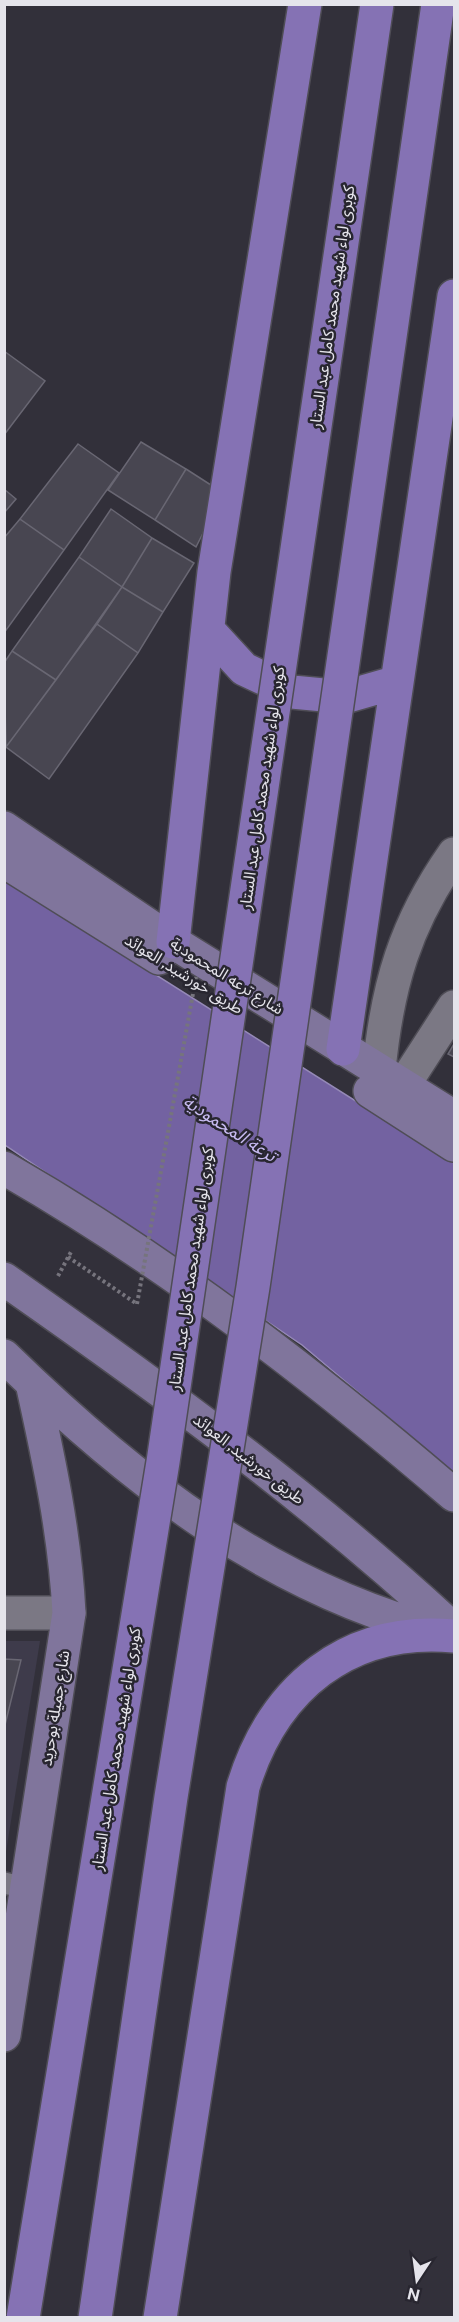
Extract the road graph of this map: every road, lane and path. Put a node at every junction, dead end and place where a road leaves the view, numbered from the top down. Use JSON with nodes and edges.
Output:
{"nodes":[{"id":1,"x":305,"y":4,"type":"edge"},
{"id":2,"x":377,"y":4,"type":"edge"},
{"id":3,"x":438,"y":4,"type":"edge"},
{"id":4,"x":454,"y":296,"type":"edge"},
{"id":5,"x":208,"y":630,"type":"junction"},
{"id":6,"x":397,"y":682,"type":"junction"},
{"id":7,"x":4,"y":828,"type":"edge"},
{"id":8,"x":454,"y":854,"type":"edge"},
{"id":9,"x":4,"y":861,"type":"edge"},
{"id":10,"x":173,"y":942,"type":"junction"},
{"id":11,"x":198,"y":967,"type":"dead end"},
{"id":12,"x":454,"y":1007,"type":"edge"},
{"id":13,"x":343,"y":1049,"type":"junction"},
{"id":14,"x":391,"y":1078,"type":"junction"},
{"id":15,"x":454,"y":1117,"type":"edge"},
{"id":16,"x":454,"y":1145,"type":"edge"},
{"id":17,"x":4,"y":1168,"type":"edge"},
{"id":18,"x":68,"y":1257,"type":"dead end"},
{"id":19,"x":4,"y":1279,"type":"edge"},
{"id":20,"x":4,"y":1356,"type":"edge"},
{"id":21,"x":32,"y":1383,"type":"junction"},
{"id":22,"x":454,"y":1495,"type":"edge"},
{"id":23,"x":4,"y":1613,"type":"edge"},
{"id":24,"x":69,"y":1613,"type":"junction"},
{"id":25,"x":454,"y":1630,"type":"edge"},
{"id":26,"x":454,"y":1636,"type":"edge"},
{"id":27,"x":16,"y":1886,"type":"edge"},
{"id":28,"x":4,"y":2035,"type":"edge"},
{"id":29,"x":23,"y":2318,"type":"edge"},
{"id":30,"x":95,"y":2318,"type":"edge"},
{"id":31,"x":160,"y":2318,"type":"edge"}],
"edges":[{"from":1,"to":5,"type":"main road"},
{"from":2,"to":29,"type":"main road","name":"كوبرى لواء شهيد محمد كامل عبد الستار","bridge":true},
{"from":3,"to":30,"type":"main road","bridge":true},
{"from":4,"to":6,"type":"main road"},
{"from":5,"to":6,"type":"main road"},
{"from":5,"to":10,"type":"main road"},
{"from":6,"to":13,"type":"main road"},
{"from":7,"to":10,"type":"main road","name":"شارع ترعه المحمودية"},
{"from":8,"to":14,"type":"street"},
{"from":9,"to":16,"type":"main road","name":"طريق خورشيد, العوائد"},
{"from":10,"to":13,"type":"main road","name":"شارع ترعه المحمودية"},
{"from":11,"to":18,"type":"path","bridge":true},
{"from":12,"to":14,"type":"street"},
{"from":13,"to":14,"type":"main road","name":"شارع ترعه المحمودية"},
{"from":14,"to":15,"type":"main road","name":"شارع ترعه المحمودية"},
{"from":17,"to":22,"type":"main road"},
{"from":19,"to":25,"type":"main road","name":"طريق خورشيد, العوائد"},
{"from":20,"to":21,"type":"main road"},
{"from":21,"to":24,"type":"main road","name":"شارع جميلة بوحريد"},
{"from":21,"to":26,"type":"main road"},
{"from":23,"to":24,"type":"street"},
{"from":24,"to":27,"type":"main road","name":"شارع جميلة بوحريد"},
{"from":26,"to":31,"type":"main road"},
{"from":27,"to":28,"type":"main road","name":"شارع جميلة بوحريد"}]}
